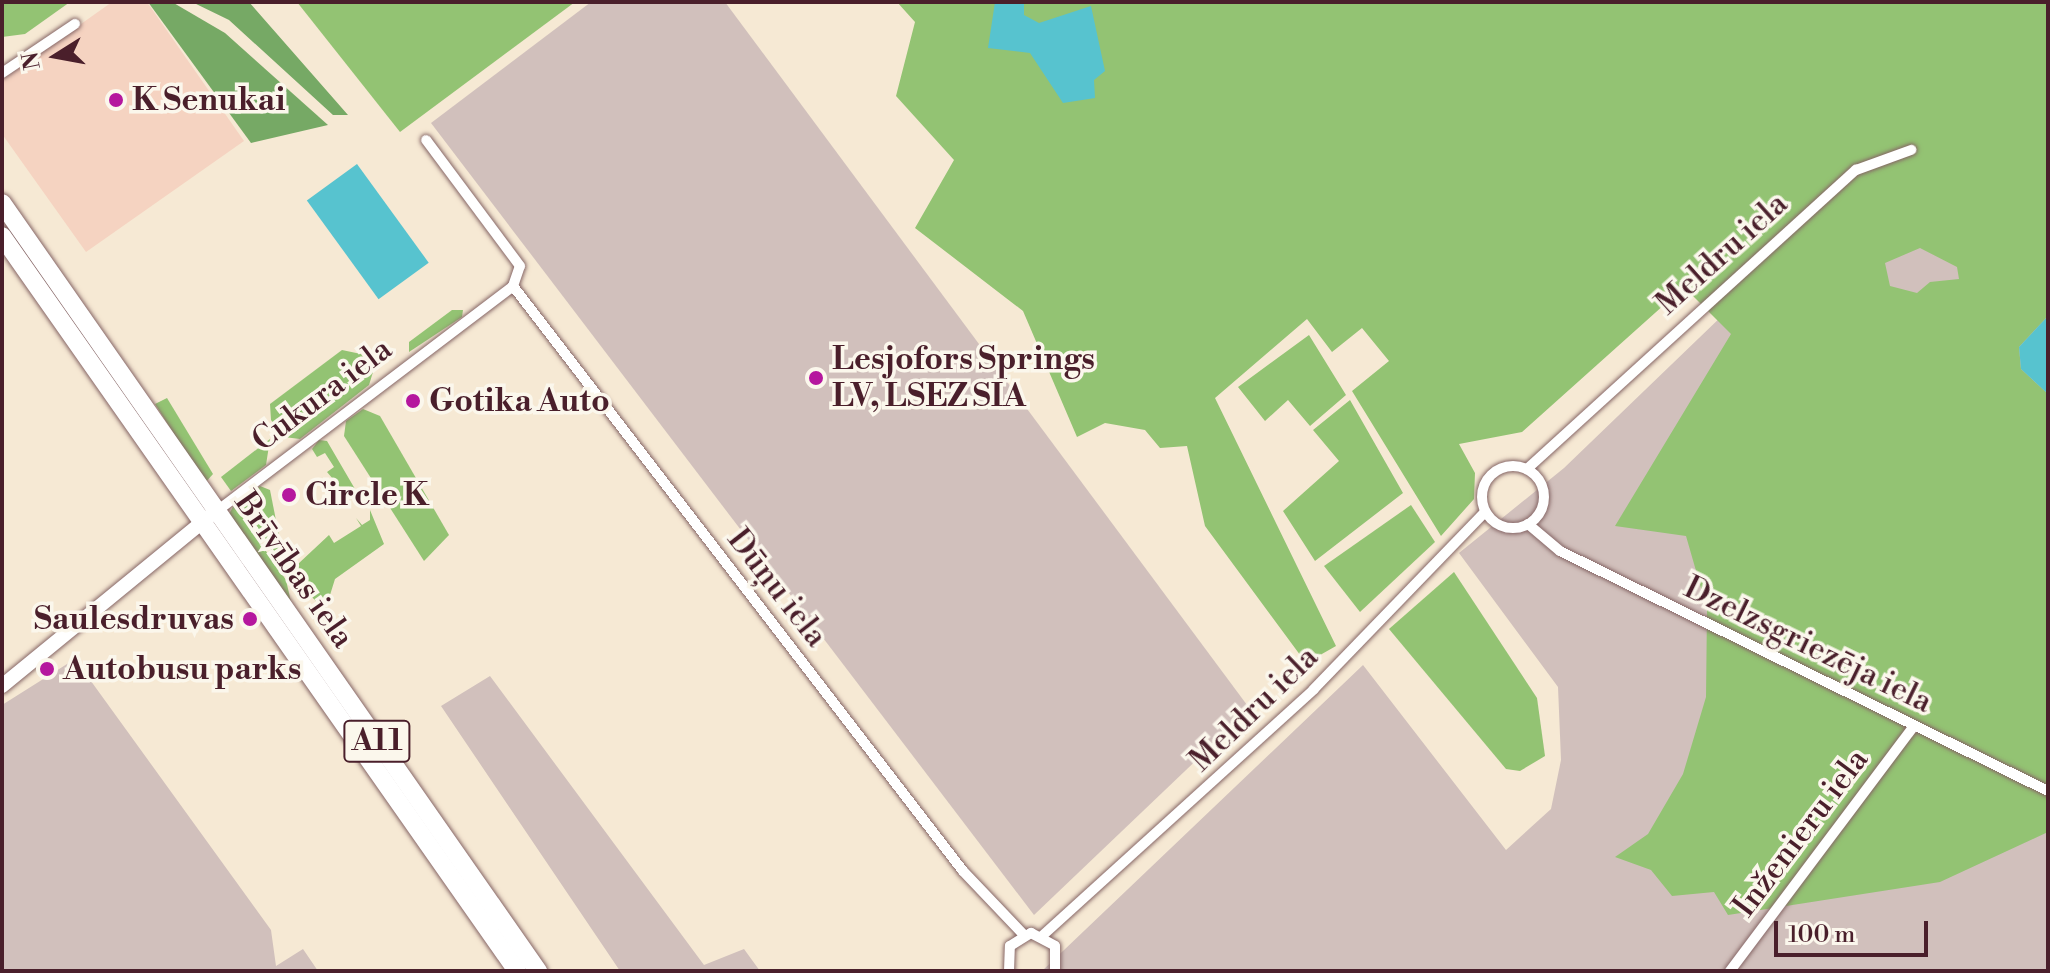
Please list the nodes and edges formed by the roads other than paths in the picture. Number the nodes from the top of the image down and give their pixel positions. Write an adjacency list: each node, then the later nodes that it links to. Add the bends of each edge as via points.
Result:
1 (75, 24): 2 (street)
2 (2, 73)
3 (426, 140): 7 (street, via 520,266)
4 (1911, 150): 8 (street, Meldru iela, via 1856,170 1720,287)
5 (2, 203): 11 (highway, Brīvības iela / A11)
6 (2, 236): 15 (highway, Brīvības iela / A11)
7 (513, 286): 11 (street, Cukura iela); 23 (street, Dūņu iela)
8 (1550, 455): 9 (street); 10 (street)
9 (1527, 469): 10 (street); 12 (street, via 1504,467 1488,477)
10 (1537, 477): 13 (street, via 1544,497)
11 (217, 511): 15 (main road, Cukura iela); 29 (highway, Brīvības iela / A11)
12 (1485, 512): 14 (street); 17 (street)
13 (1537, 515): 16 (street); 18 (street)
14 (1493, 522): 16 (street); 17 (street)
15 (202, 524): 19 (main road, Cukura iela); 28 (highway, Brīvības iela / A11)
16 (1528, 524): 18 (street, Dzelzsgriezēja iela)
17 (1471, 529): 22 (street, Meldru iela, via 1314,689)
18 (1548, 540): 20 (street, Dzelzsgriezēja iela)
19 (2, 686)
20 (1914, 726): 21 (street, Dzelzsgriezēja iela); 32 (street, Inženieru iela)
21 (2048, 791)
22 (1066, 919): 25 (street, Meldru iela); 27 (street, Meldru iela)
23 (1002, 920): 24 (street, Dūņu iela); 26 (street, Dūņu iela)
24 (1024, 935): 25 (street); 26 (street)
25 (1042, 936): 27 (street)
26 (1010, 946): 30 (street)
27 (1055, 946): 31 (street, Meldru iela)
28 (517, 971)
29 (538, 971)
30 (1009, 971)
31 (1055, 971)
32 (1730, 971)

